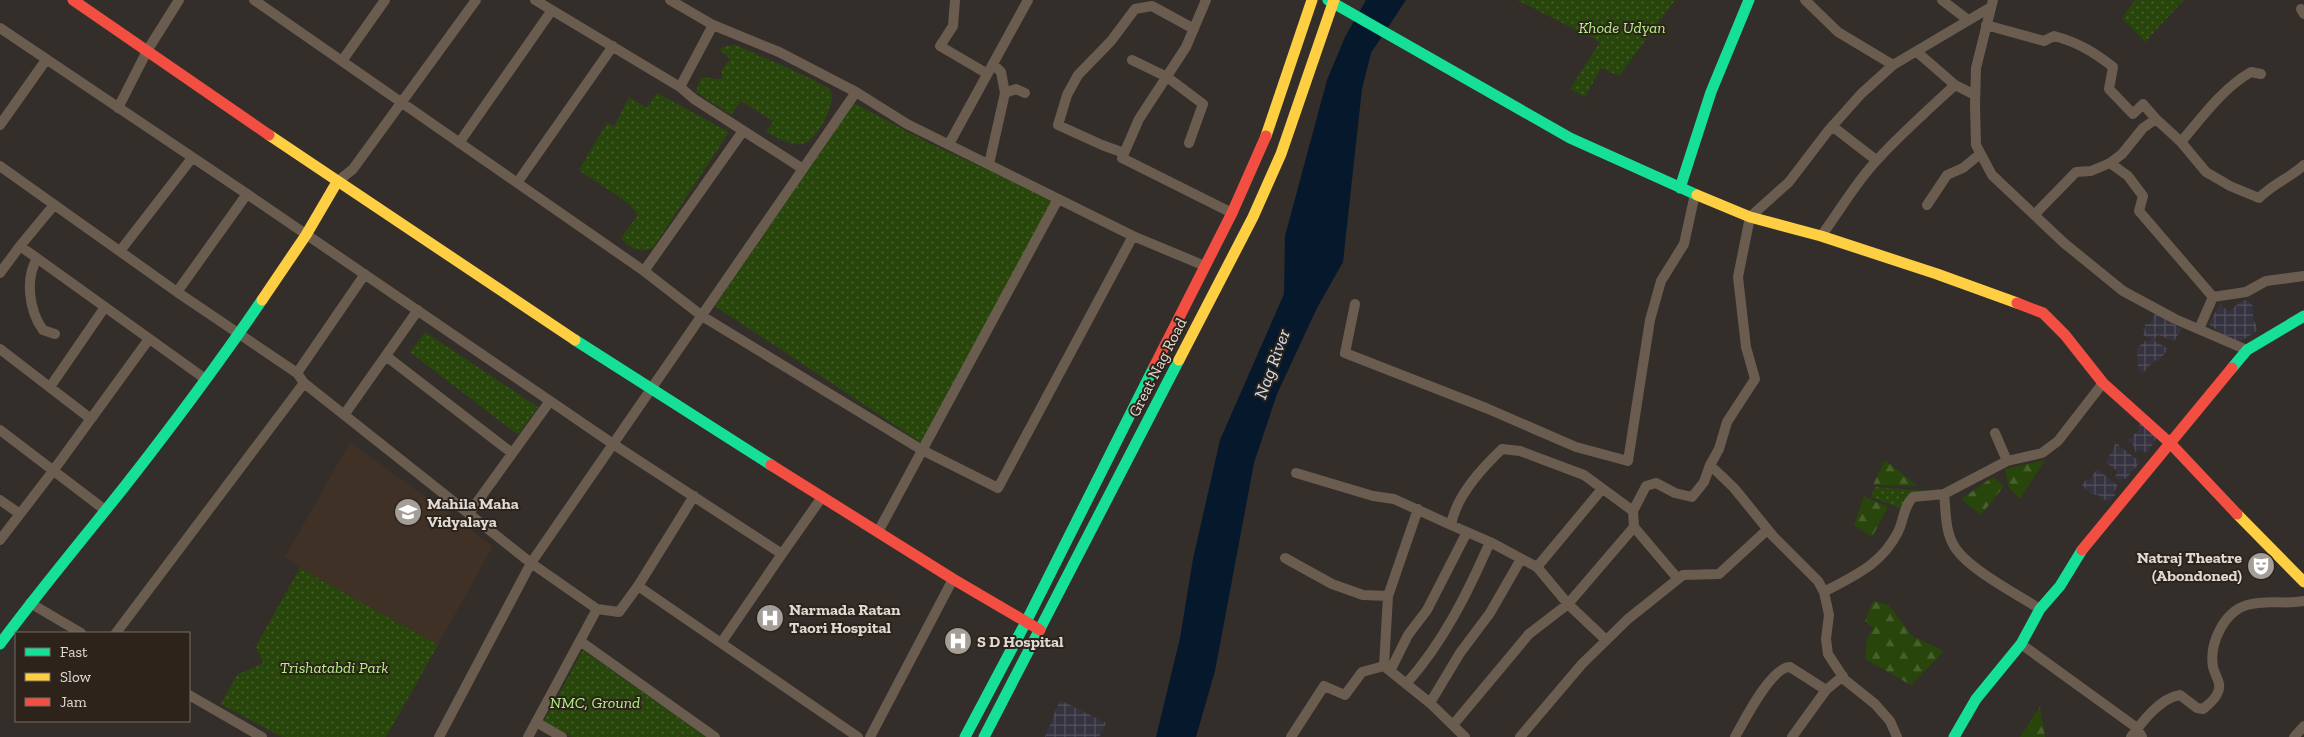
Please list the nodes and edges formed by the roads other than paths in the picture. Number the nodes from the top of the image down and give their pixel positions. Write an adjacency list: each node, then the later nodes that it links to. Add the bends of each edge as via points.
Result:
1 (73, 0): 24 (main road)
2 (179, 0): 24 (street)
3 (254, 0): 28 (street)
4 (385, 0): 28 (street)
5 (476, 0): 40 (street)
6 (535, 0): 17 (street)
7 (670, 0): 19 (street)
8 (955, 0): 31 (street, via 953,26 940,46)
9 (1028, 0): 29 (street)
10 (1206, 0): 22 (street)
11 (1312, 0): 67 (main road, Great Nag Road, via 1266,140)
12 (1750, 0): 61 (main road, via 1712,92)
13 (1805, 0): 30 (street, via 1838,32)
14 (1942, 0): 18 (street)
15 (1332, 1): 61 (main road, via 1570,138); 148 (main road, Great Nag Road, via 1281,154 1252,217)
16 (1992, 4): 18 (street); 20 (street)
17 (552, 10): 23 (street); 46 (street)
18 (1968, 20): 25 (street)
19 (713, 24): 35 (street); 36 (street, via 779,52)
20 (1986, 25): 39 (street, via 1976,68); 42 (street, via 2044,41 2054,36 2076,42 2113,67 2109,89 2133,114 2143,104)
21 (0, 28): 26 (street)
22 (1194, 29): 33 (street); 50 (street, via 1152,6 1135,9 1111,41 1078,75 1067,95 1058,125)
23 (613, 46): 35 (street); 60 (street)
24 (147, 51): 41 (street); 59 (main road)
25 (1917, 52): 30 (street); 34 (street)
26 (46, 60): 41 (street); 43 (street)
27 (1132, 60): 33 (street)
28 (342, 61): 40 (street)
29 (993, 64): 31 (street); 37 (street, via 1000,72)
30 (1893, 65): 44 (street)
31 (986, 73): 49 (street)
32 (2261, 74): 47 (street, via 2251,72 2241,77 2208,109)
33 (1168, 77): 48 (street, via 1203,104); 50 (street, via 1139,120)
34 (1955, 85): 39 (street); 53 (street)
35 (680, 87): 45 (street, via 694,100)
36 (856, 92): 49 (street, via 907,124); 57 (street)
37 (1005, 93): 38 (street, via 1016,89); 55 (street)
38 (1026, 93)
39 (1975, 95): 51 (street, via 1976,145)
40 (401, 104): 46 (street); 59 (street, via 353,169)
41 (118, 108): 52 (street)
42 (2156, 119): 47 (street); 54 (street)
43 (0, 125)
44 (1832, 126): 53 (street); 69 (street, via 1789,182)
45 (743, 131): 57 (street); 77 (street)
46 (459, 142): 60 (street)
47 (2181, 142): 56 (street, via 2206,172 2259,198 2273,184)
48 (1189, 143)
49 (949, 144): 55 (street)
50 (1124, 153): 67 (street, via 1122,158)
51 (1980, 154): 66 (street, via 1948,175); 68 (street, via 1992,175)
52 (192, 158): 62 (street); 74 (street)
53 (1876, 160): 72 (street)
54 (2110, 163): 68 (street, via 2091,171 2076,172); 82 (street, via 2128,176 2142,196 2139,211)
55 (989, 164): 64 (street)
56 (2304, 165)
57 (803, 169): 86 (street)
58 (2, 172): 65 (street)
59 (337, 182): 70 (main road); 100 (main road)
60 (517, 183): 77 (street)
61 (1680, 188): 63 (main road)
62 (247, 194): 70 (street); 81 (street)
63 (1695, 194): 69 (main road); 83 (street, via 1684,244 1660,281 1650,320 1628,461 1576,448 1486,408 1345,353)
64 (1058, 199): 71 (street); 108 (street)
65 (54, 205): 73 (street); 74 (street)
66 (1927, 205)
67 (1232, 213): 76 (main road, Great Nag Road)
68 (2034, 216): 88 (street, via 2123,292)
69 (1750, 217): 72 (main road); 111 (street, via 1738,277 1746,347 1755,378 1726,422 1719,449)
70 (306, 235): 79 (street); 90 (main road)
71 (1132, 236): 76 (street); 108 (street, via 998,488)
72 (1821, 236): 98 (main road, via 2043,312)
73 (20, 246): 75 (street); 78 (street)
74 (120, 251): 81 (street)
75 (37, 258): 84 (street); 89 (street, via 30,274 32,308 43,330)
76 (1205, 266): 147 (main road, Great Nag Road)
77 (644, 271): 86 (street)
78 (0, 273)
79 (365, 274): 85 (street); 95 (street)
80 (2304, 276): 82 (street, via 2266,281 2246,292)
81 (177, 292): 90 (street)
82 (2213, 296): 88 (street)
83 (1354, 304)
84 (105, 307): 91 (street); 99 (street)
85 (418, 310): 94 (street); 101 (street)
86 (702, 316): 100 (street); 108 (street)
87 (2304, 316): 93 (main road)
88 (2199, 329): 93 (street)
89 (55, 334)
90 (239, 334): 95 (street); 96 (main road)
91 (149, 339): 96 (street); 103 (street)
92 (0, 349): 99 (street)
93 (2246, 350): 107 (main road)
94 (386, 356): 102 (street); 109 (street)
95 (297, 373): 97 (street)
96 (204, 378): 120 (main road)
97 (304, 382): 102 (street); 150 (street)
98 (2103, 383): 107 (main road); 110 (street, via 2050,449 2042,454)
99 (50, 387): 103 (street)
100 (650, 390): 106 (street); 117 (main road)
101 (550, 401): 106 (street); 109 (street)
102 (344, 415): 122 (street)
103 (91, 419): 112 (street)
104 (0, 430): 112 (street)
105 (1995, 433): 110 (street)
106 (612, 444): 116 (street); 134 (street)
107 (2172, 444): 138 (main road); 145 (main road, via 2082,550 2060,586)
108 (922, 450): 127 (street)
109 (512, 453): 122 (street)
110 (2007, 461): 115 (street)
111 (1710, 465): 121 (street, via 1704,482 1692,497 1656,483 1646,486); 126 (street, via 1734,488)
112 (53, 471): 120 (street); 123 (street)
113 (1296, 473): 119 (street, via 1394,499)
114 (1602, 489): 121 (street); 124 (street, via 1584,475 1520,451 1502,449 1484,466 1458,503); 135 (street)
115 (1944, 494): 140 (street, via 1913,497 1905,507 1903,521 1886,551 1867,569); 145 (street, via 1953,545 1973,566)
116 (694, 496): 131 (street); 139 (street)
117 (822, 497): 127 (main road); 131 (street)
118 (0, 500): 123 (street)
119 (1418, 509): 124 (street); 141 (street)
120 (105, 510): 143 (main road)
121 (1633, 511): 125 (street)
122 (470, 512): 134 (street)
123 (20, 514): 129 (street)
124 (1451, 525): 128 (street)
125 (1634, 527): 137 (street); 144 (street)
126 (1767, 530): 137 (street, via 1719,574 1683,575); 140 (street, via 1818,581)
127 (878, 532): 136 (main road)
128 (1467, 532): 130 (street); 156 (street, via 1427,610)
129 (0, 540)
130 (1490, 542): 133 (street); 158 (street, via 1450,622)
131 (782, 554): 153 (street)
132 (1285, 558): 141 (street, via 1332,584 1363,595)
133 (1521, 559): 135 (street); 161 (street)
134 (531, 563): 146 (street); 167 (street)
135 (1537, 567): 144 (street)
136 (953, 579): 147 (main road); 172 (street)
137 (1678, 579): 152 (street)
138 (2304, 582)
139 (638, 586): 146 (street, via 619,612); 153 (street)
140 (1824, 592): 157 (street, via 1828,615 1828,654)
141 (1388, 596): 156 (street)
142 (2304, 601): 165 (street, via 2267,600 2235,610 2212,649 2213,668 2219,682 2218,692 2210,703 2203,709 2197,708 2180,695 2172,696 2160,704)
143 (30, 603): 149 (street); 154 (main road)
144 (1568, 604): 152 (street); 163 (street, via 1529,634)
145 (2040, 608): 155 (main road)
146 (597, 609): 151 (street)
147 (1026, 622): 148 (main road); 173 (main road, Great Nag Road)
148 (1040, 630): 174 (main road, Great Nag Road)
149 (79, 632)
150 (117, 632)
151 (580, 640): 162 (street); 170 (street)
152 (1606, 640): 177 (street)
153 (721, 643): 171 (street)
154 (0, 644)
155 (2021, 644): 165 (street); 181 (main road, via 1976,699)
156 (1387, 669): 158 (street); 175 (street, via 1362,672 1345,695 1324,686)
157 (1843, 676): 159 (street); 180 (street, via 1875,704 1890,721)
158 (1406, 684): 161 (street)
159 (1826, 690): 178 (street, via 1790,668 1781,669 1769,682); 179 (street)
160 (190, 696): 166 (street)
161 (1430, 704): 163 (street)
162 (536, 722): 168 (street); 169 (street)
163 (1452, 725): 176 (street)
164 (2304, 726): 182 (street)
165 (2137, 734)
166 (262, 737)
167 (439, 737)
168 (528, 737)
169 (562, 737)
170 (714, 737)
171 (858, 737)
172 (870, 737)
173 (966, 737)
174 (984, 737)
175 (1292, 737)
176 (1465, 737)
177 (1520, 737)
178 (1735, 737)
179 (1792, 737)
180 (1898, 737)
181 (1954, 737)
182 (2294, 737)

